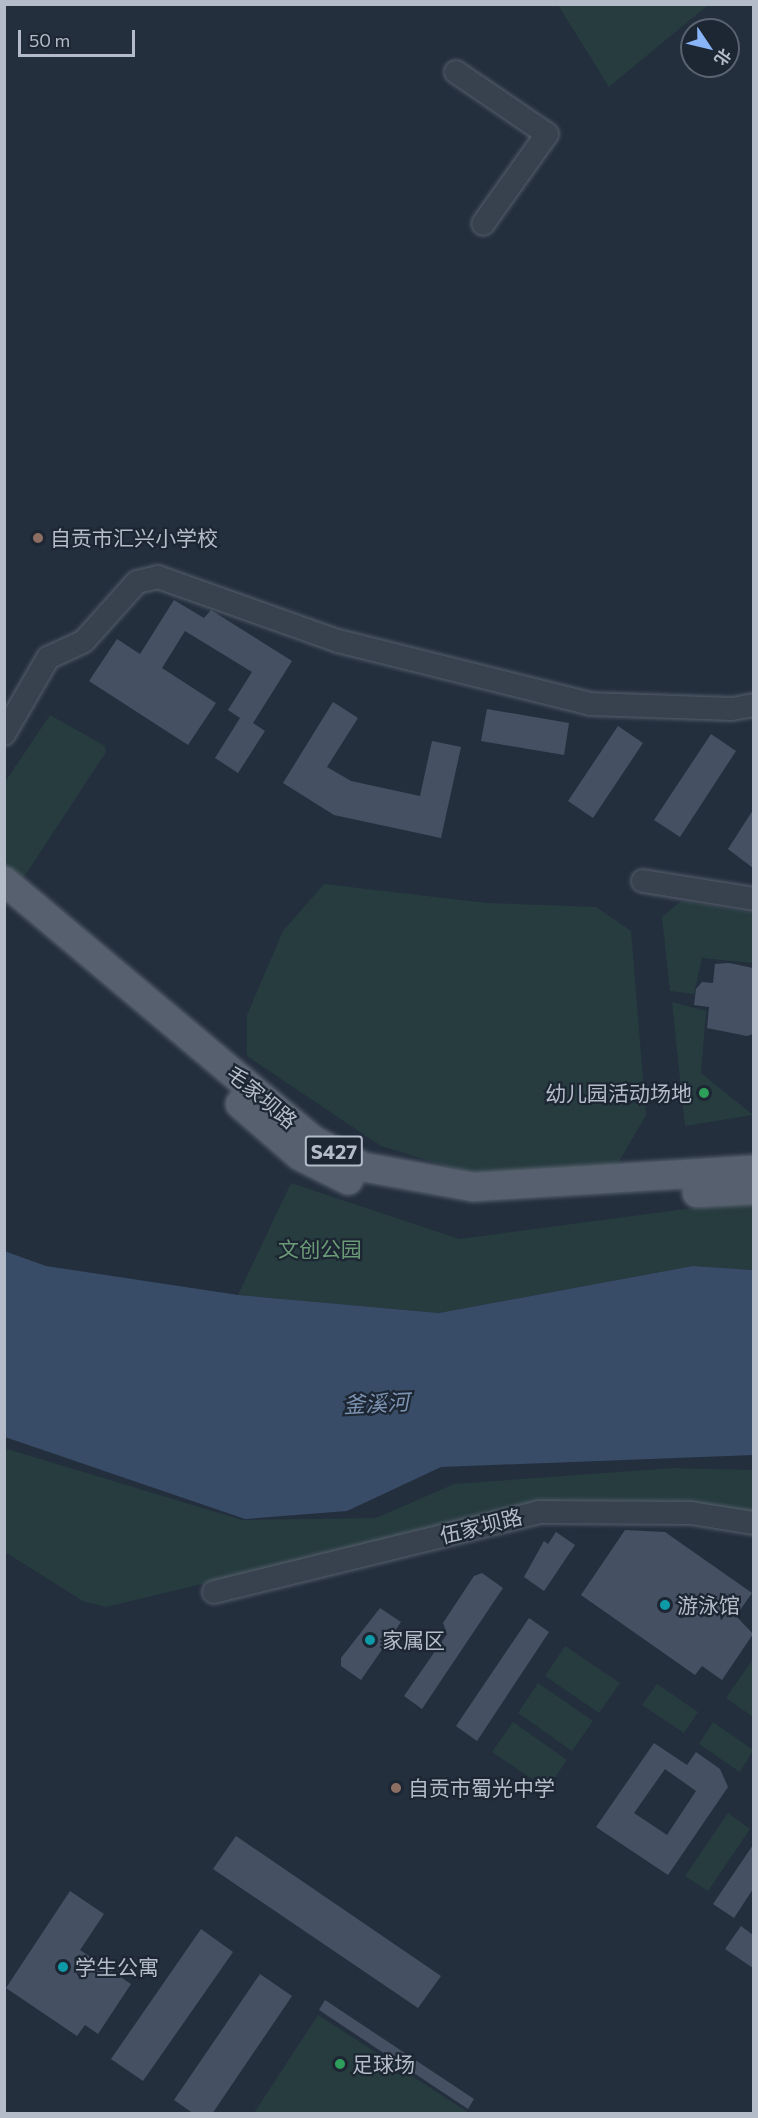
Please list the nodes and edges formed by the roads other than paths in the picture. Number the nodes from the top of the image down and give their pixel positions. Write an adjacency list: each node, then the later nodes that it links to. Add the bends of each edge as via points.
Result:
1 (456, 72): 2 (street, via 547,134)
2 (483, 224)
3 (753, 705): 4 (street, via 732,709 590,704 338,641 158,577 137,582 84,641 48,658)
4 (4, 734)
5 (4, 881): 9 (main road, 毛家坝路 / S427, via 313,1140 363,1167 473,1187)
6 (643, 881): 7 (street)
7 (753, 899)
8 (4, 904): 10 (main road, 毛家坝路 / S427, via 300,1156 354,1184 474,1205)
9 (753, 1170)
10 (753, 1190)
11 (753, 1522): 12 (street, 伍家坝路, via 691,1513 538,1512)
12 (214, 1592)

